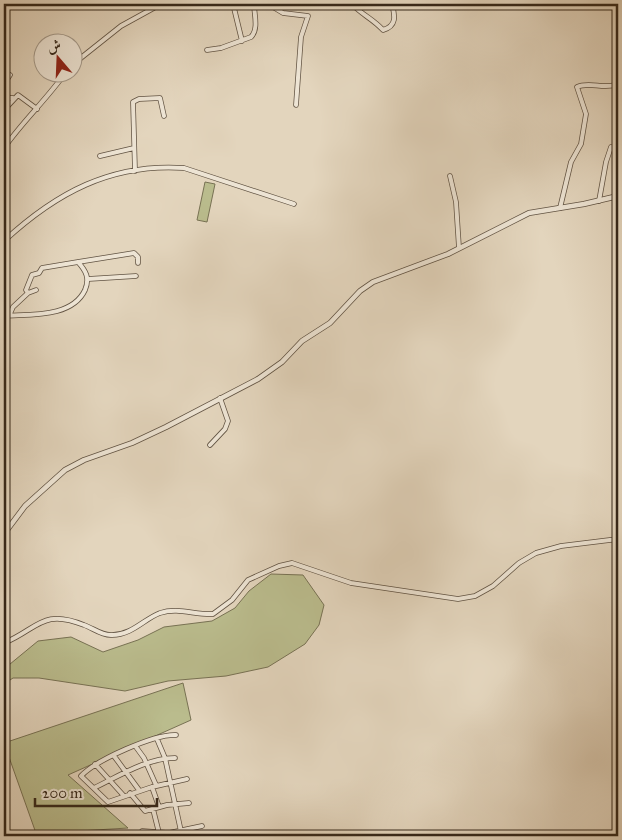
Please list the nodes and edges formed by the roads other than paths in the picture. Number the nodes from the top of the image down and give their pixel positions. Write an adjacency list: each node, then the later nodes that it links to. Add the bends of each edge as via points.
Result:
1 (161, 4): 9 (street, via 121,26)
2 (233, 4): 7 (street)
3 (254, 4): 7 (street, via 254,33)
4 (270, 4): 16 (street, via 283,13 308,16 301,37)
5 (352, 4): 6 (street, via 383,30 396,17)
6 (392, 4)
7 (242, 41): 8 (street)
8 (207, 50)
9 (82, 57)
10 (10, 74): 12 (street)
11 (58, 82): 17 (street)
12 (4, 84)
13 (618, 84): 29 (street, via 577,87 586,114 581,144 571,162)
14 (4, 91): 15 (street)
15 (13, 98): 17 (street, via 21,96); 18 (street)
16 (296, 105)
17 (37, 109): 21 (street)
18 (4, 110)
19 (164, 116): 22 (street, via 160,98 135,100)
20 (611, 147): 27 (street)
21 (4, 148)
22 (134, 148): 23 (street); 24 (street)
23 (100, 156)
24 (135, 171): 28 (street, via 168,166 184,168); 30 (street, via 111,174 58,198)
25 (450, 176): 31 (street, via 456,202)
26 (618, 196): 27 (street)
27 (599, 202): 29 (street)
28 (294, 204)
29 (560, 208): 31 (street, via 529,213)
30 (4, 242)
31 (459, 248): 40 (street, via 366,286 336,318 302,341 275,368)
32 (78, 262): 33 (street, via 134,253); 35 (street); 37 (street, via 42,268 32,275 26,290)
33 (138, 263)
34 (136, 276): 35 (street)
35 (88, 279): 39 (street, via 80,297 68,307)
36 (36, 290): 37 (street)
37 (28, 293): 39 (street, via 13,307)
38 (4, 316): 39 (street)
39 (9, 316)
40 (220, 398): 41 (street, via 228,421); 42 (street, via 140,439 70,467 30,500)
41 (210, 445)
42 (4, 534)
43 (618, 539): 44 (street, via 561,546 536,553 493,586 468,598 448,599 351,583 292,563 272,568 248,580 232,600 213,614 165,612 112,636 66,619 50,618)
44 (4, 643)
45 (176, 735): 46 (street)
46 (156, 739): 47 (street); 49 (street)
47 (136, 747): 48 (street); 52 (street)
48 (114, 756): 51 (street); 53 (street)
49 (165, 758): 50 (street); 52 (street); 56 (street)
50 (175, 758)
51 (95, 764): 55 (street); 58 (street, via 81,776)
52 (147, 764): 53 (street); 57 (street)
53 (126, 772): 55 (street); 59 (street)
54 (187, 779): 56 (street)
55 (109, 780): 58 (street); 61 (street)
56 (170, 781): 57 (street); 62 (street)
57 (154, 786): 59 (street); 64 (street)
58 (94, 788): 61 (street, via 108,802)
59 (139, 790): 60 (street)
60 (130, 793): 61 (street); 65 (street, via 141,809)
61 (124, 796)
62 (177, 803): 63 (street); 64 (street); 67 (street)
63 (189, 803)
64 (159, 807): 65 (street)
65 (153, 809): 69 (street)
66 (202, 826): 67 (street)
67 (182, 830): 69 (street); 70 (street)
68 (142, 831): 69 (street)
69 (159, 833)
70 (182, 836)

